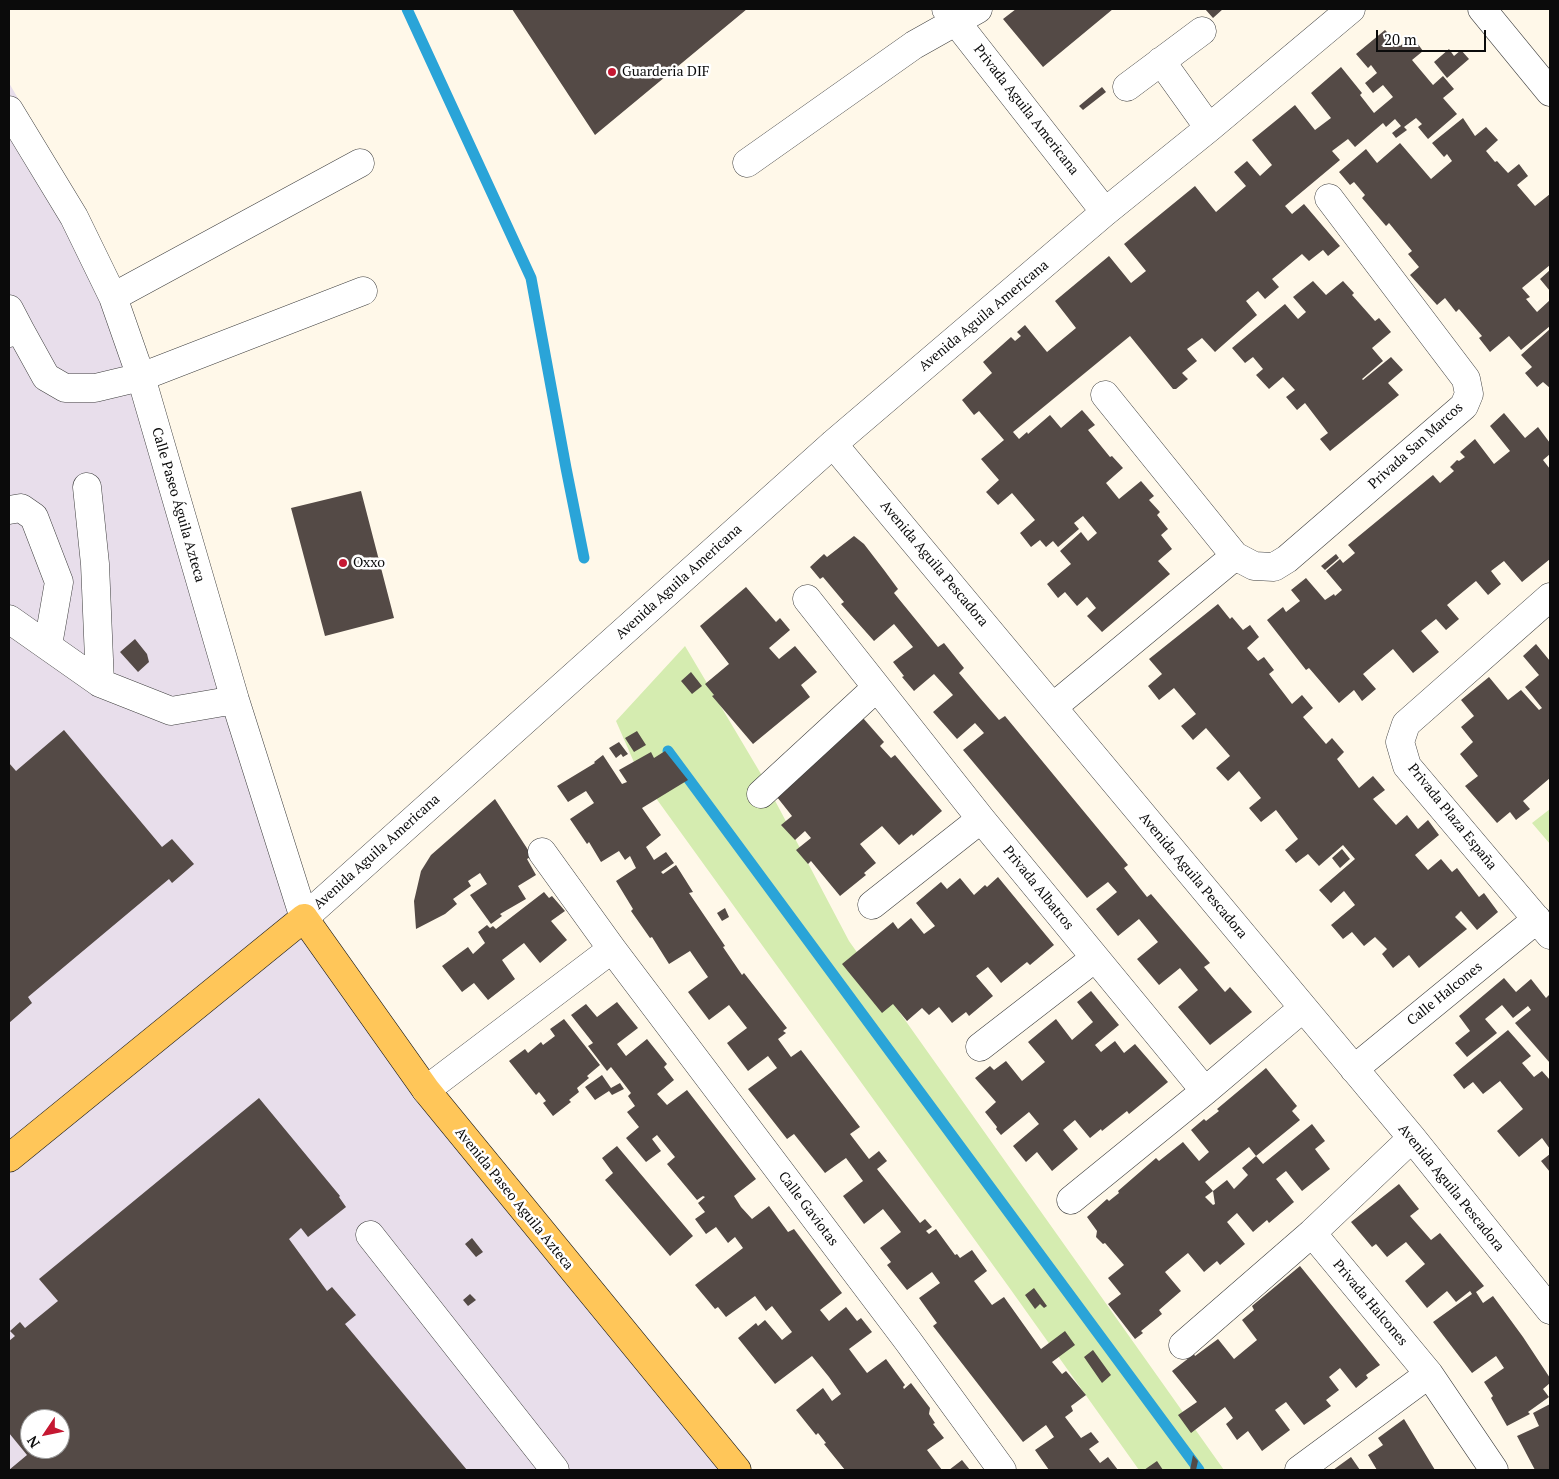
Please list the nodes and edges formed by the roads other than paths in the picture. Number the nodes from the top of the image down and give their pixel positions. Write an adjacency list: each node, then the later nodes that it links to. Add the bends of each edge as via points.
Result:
1 (1351, 9): 9 (street, Avenida Aguila Americana)
2 (1482, 9): 7 (street)
3 (960, 13): 11 (street); 13 (street, Privada Aguila Americana)
4 (1202, 31): 5 (street)
5 (1160, 61): 6 (street); 9 (street)
6 (1127, 87)
7 (1550, 92)
8 (9, 110): 15 (street, Calle Paseo Águila Azteca, via 74,217)
9 (1209, 128): 13 (street, Avenida Aguila Americana)
10 (360, 163): 15 (street)
11 (747, 163)
12 (1329, 198): 22 (street, Privada San Marcos, via 1466,379 1469,394 1464,406 1287,559 1274,567 1254,566)
13 (1105, 212): 19 (street, Avenida Aguila Americana)
14 (363, 291): 17 (street)
15 (113, 297): 17 (street, Calle Paseo Águila Azteca)
16 (12, 324): 17 (street, via 46,376 65,388 95,388)
17 (141, 377): 29 (street, Calle Paseo Águila Azteca)
18 (1104, 394): 22 (street, Privada San Marcos)
19 (833, 444): 30 (street, Avenida Aguila Pescadora); 35 (street, Avenida Aguila Americana)
20 (87, 487): 27 (street)
21 (9, 510): 26 (street, via 21,508 34,517 59,582)
22 (1236, 556): 30 (street)
23 (1550, 597): 36 (street, Privada Plaza España, via 1406,724 1400,742 1407,766)
24 (806, 599): 28 (street, Privada Albatros)
25 (9, 619): 26 (street)
26 (48, 645): 27 (street)
27 (100, 683): 29 (street, via 171,711)
28 (876, 688): 31 (street); 32 (street, Privada Albatros)
29 (234, 700): 35 (street, Calle Paseo Águila Azteca)
30 (1053, 707): 39 (street, Avenida Aguila Pescadora)
31 (761, 794)
32 (981, 818): 34 (street); 38 (street, Privada Albatros)
33 (542, 852): 37 (street, Calle Gaviotas)
34 (872, 905)
35 (304, 918): 42 (main road, Avenida Paseo Aguila Azteca); 45 (main road, Avenida Aguila Americana)
36 (1544, 927): 41 (street, Calle Halcones)
37 (612, 949): 42 (street); 54 (street, Calle Gaviotas)
38 (1095, 958): 40 (street); 43 (street, Privada Albatros)
39 (1303, 1008): 41 (street, Avenida Aguila Pescadora); 43 (street)
40 (980, 1047)
41 (1354, 1069): 44 (street, Avenida Aguila Pescadora)
42 (426, 1090): 53 (main road, Avenida Paseo Aguila Azteca)
43 (1205, 1091): 46 (street)
44 (1412, 1138): 47 (street); 49 (street, Avenida Aguila Pescadora)
45 (9, 1158)
46 (1071, 1200)
47 (1312, 1233): 50 (street); 51 (street, Privada Halcones)
48 (370, 1235): 52 (street)
49 (1550, 1310)
50 (1183, 1345)
51 (1429, 1374): 55 (street); 56 (street, Privada Halcones)
52 (555, 1470)
53 (737, 1470)
54 (1002, 1470)
55 (1300, 1470)
56 (1494, 1470)

